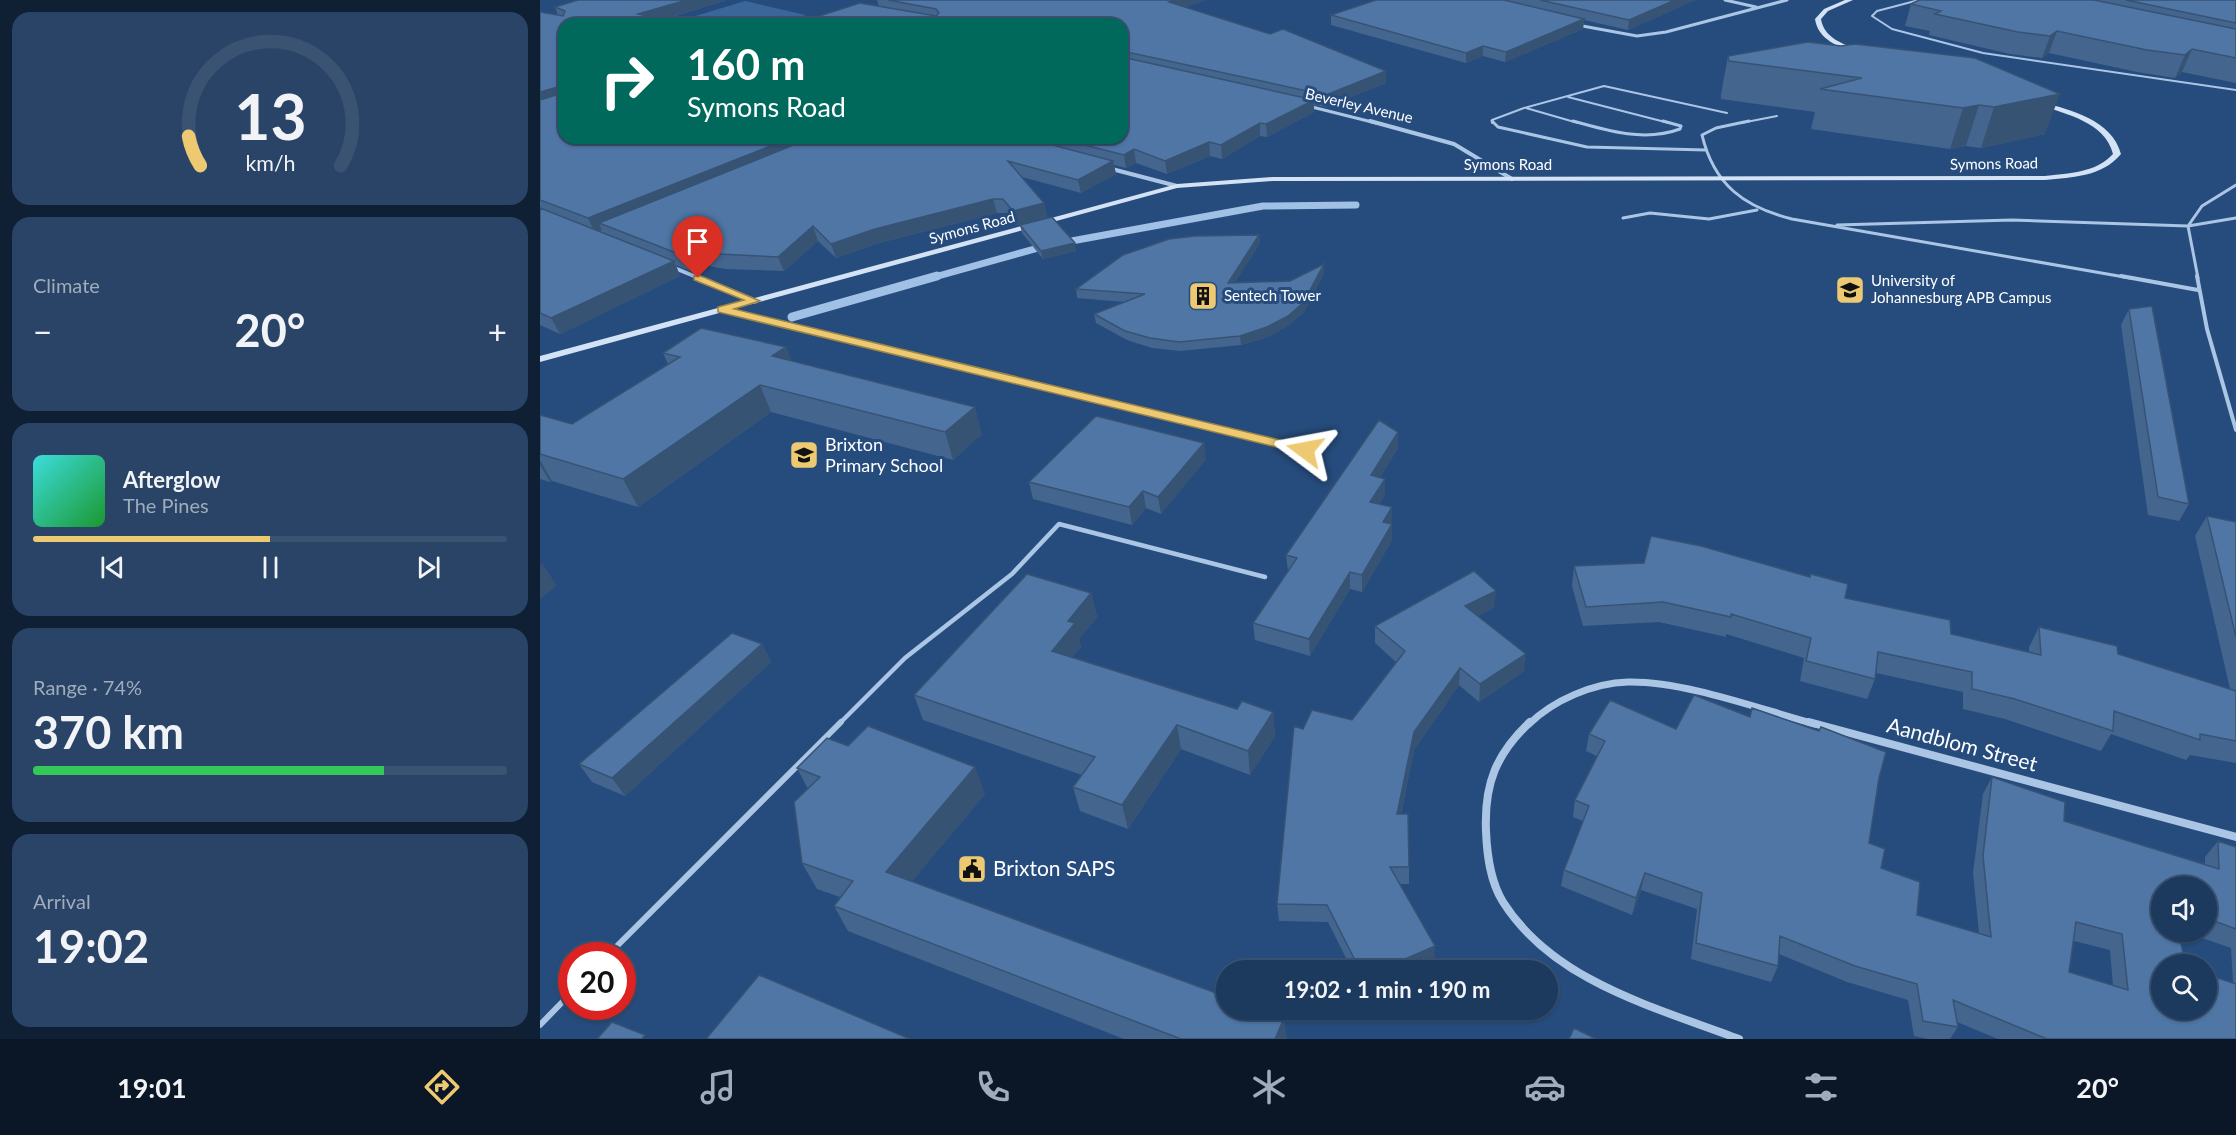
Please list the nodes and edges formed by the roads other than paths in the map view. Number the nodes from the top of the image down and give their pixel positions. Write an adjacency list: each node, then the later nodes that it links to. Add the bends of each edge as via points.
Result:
1 (1725, 0): 5 (street)
2 (1787, 0): 5 (street)
3 (1847, 0): 7 (main road, via 1820,15 1819,27 1840,44)
4 (1919, 0): 8 (lane, via 1877,11 1872,16 1888,28 1923,39 2041,64)
5 (1756, 7): 6 (street, via 1666,32 1631,37)
6 (1571, 23)
7 (1869, 56)
8 (2236, 90)
9 (1566, 96): 12 (lane); 12 (lane, via 1681,126 1668,135 1635,134); 13 (lane, via 1609,86)
10 (2031, 101): 17 (main road, Symons Road, via 2097,126 2112,139 2117,154 2097,169 2045,178)
11 (1303, 105): 18 (street, Beverley Avenue, via 1454,144)
12 (1524, 108): 15 (lane, via 1495,118 1492,124 1587,147)
13 (1727, 113)
14 (1776, 116): 15 (lane, via 1706,132 1702,135)
15 (1706, 150): 17 (lane)
16 (1096, 165): 20 (street)
17 (1719, 178): 18 (main road, Symons Road); 21 (lane, via 1737,197)
18 (1512, 179): 20 (main road, Symons Road, via 1233,180)
19 (2236, 185): 25 (lane, via 2201,204)
20 (1177, 186): 28 (main road, Symons Road)
21 (1757, 209): 22 (lane, via 1709,219 1650,213); 24 (lane)
22 (1623, 218)
23 (2236, 219): 25 (lane)
24 (1828, 225): 25 (lane, via 2016,218); 27 (lane)
25 (2188, 226): 27 (lane)
26 (661, 263): 28 (street)
27 (2198, 290): 31 (lane)
28 (754, 301): 29 (main road, Symons Road)
29 (722, 310): 30 (main road, Symons Road); 32 (lane)
30 (540, 359)
31 (2236, 430)
32 (1305, 450)
33 (1265, 577): 35 (lane, via 1059,524 1012,574 905,658)
34 (2236, 837): 38 (street, Aandblom Street, via 1678,687 1627,682 1578,692 1528,724 1508,743 1491,777 1485,814 1487,860 1502,901 1548,951 1599,986)
35 (621, 942)
36 (558, 1006): 37 (lane)
37 (540, 1025)
38 (1739, 1039)

